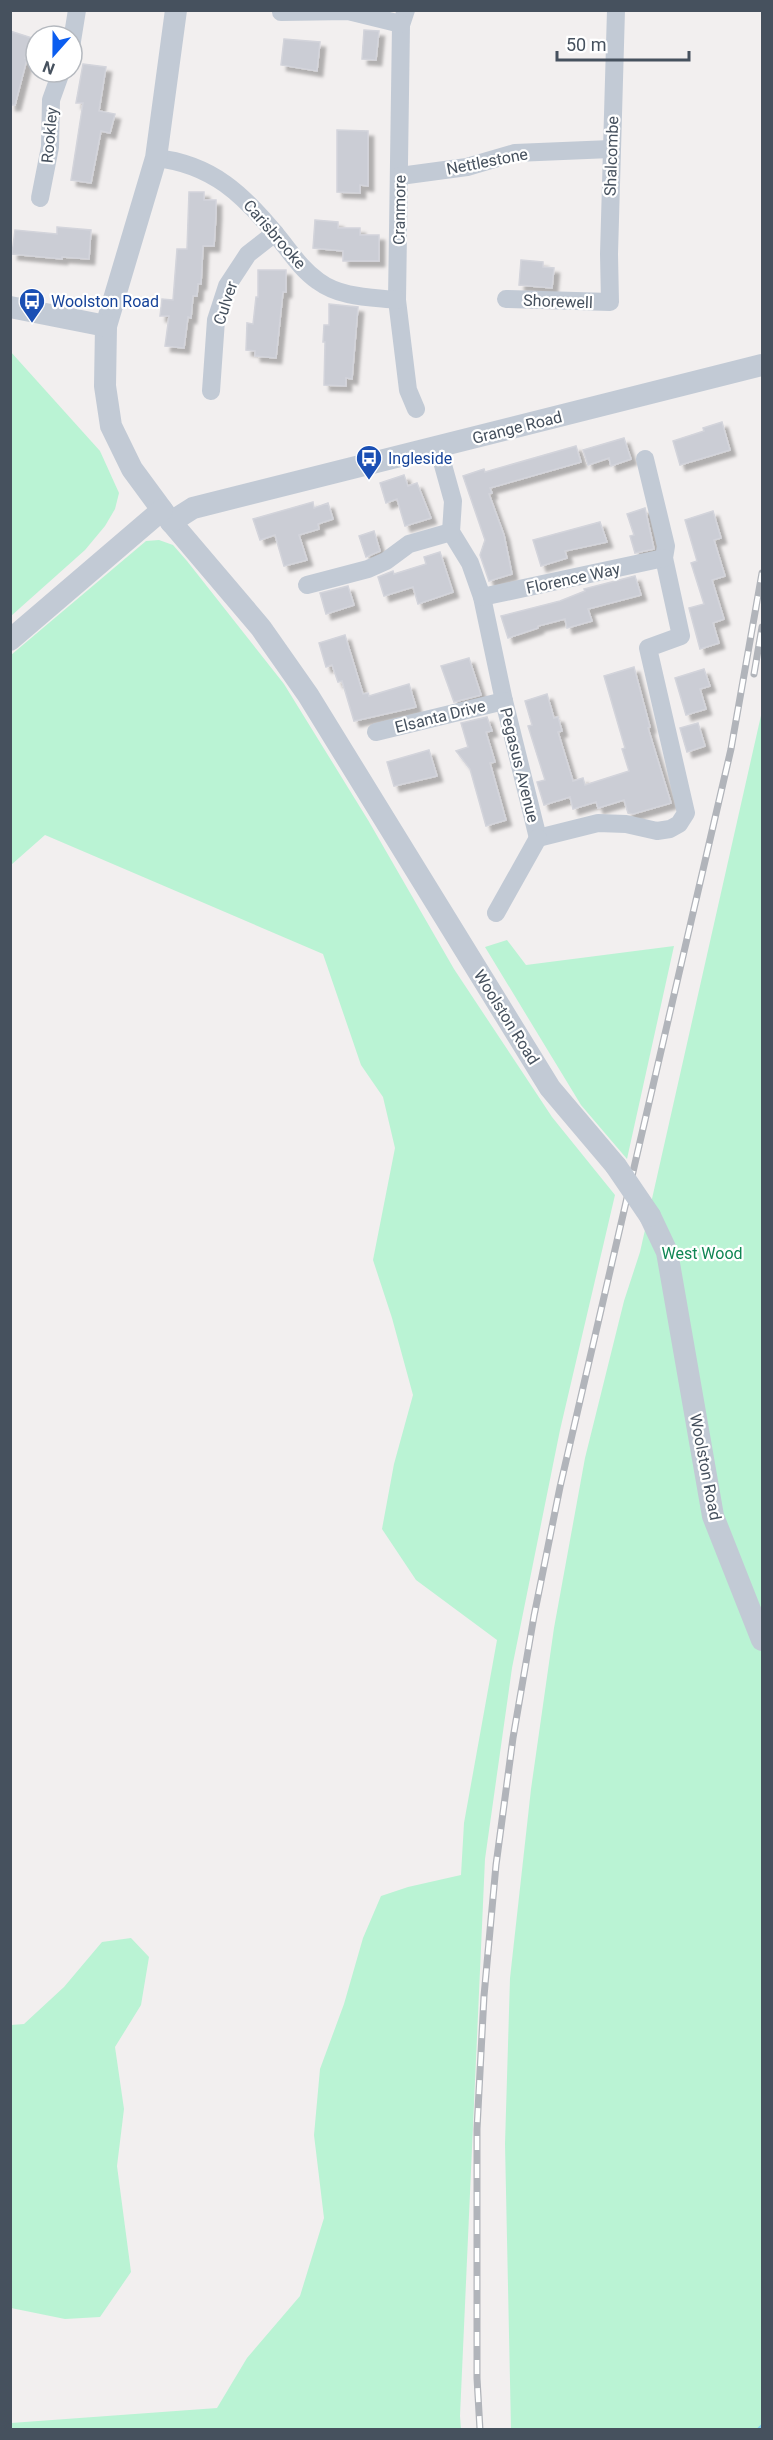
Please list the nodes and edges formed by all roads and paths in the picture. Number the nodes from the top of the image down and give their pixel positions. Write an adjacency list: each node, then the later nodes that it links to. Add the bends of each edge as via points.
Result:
1 (176, 10): 7 (street)
2 (616, 10): 6 (street, Shalcombe)
3 (281, 12): 4 (street, via 348,11)
4 (404, 17): 8 (street, Cranmore)
5 (57, 84): 9 (street, Rookley, via 51,100 50,147)
6 (611, 149): 8 (street, Nettlestone, via 515,153 467,167); 13 (street, Shalcombe)
7 (156, 158): 10 (street, Carisbrooke, via 179,160 205,170 239,193); 15 (street)
8 (400, 176): 12 (street, Cranmore)
9 (40, 198)
10 (275, 233): 12 (street, Carisbrooke, via 319,282 348,296); 17 (street, Culver, via 248,254 227,286 216,320)
11 (506, 299): 13 (street, Shorewell)
12 (398, 300): 18 (street, Cranmore, via 408,390)
13 (610, 302)
14 (10, 307): 15 (street)
15 (106, 326): 21 (street, via 105,386 111,426 132,469)
16 (762, 365): 19 (street, Grange Road)
17 (211, 391)
18 (416, 409)
19 (438, 447): 21 (street, Grange Road); 22 (street, via 453,501)
20 (645, 459): 23 (street, Pegasus Avenue, via 666,546)
21 (167, 516): 26 (street, Grange Road); 31 (street, Woolston Road, bridge, via 261,628 308,695 550,1088 616,1166 650,1216 667,1252 713,1516)
22 (451, 532): 24 (street, via 409,544 369,569); 25 (street, Pegasus Avenue, via 470,563)
23 (664, 558): 25 (street, Florence Way); 29 (street, Pegasus Avenue, via 681,636 648,648 686,813 670,829 657,831 598,823)
24 (306, 585)
25 (482, 597): 27 (street, Pegasus Avenue)
26 (10, 640)
27 (504, 701): 28 (street, Elsanta Drive); 29 (street, Pegasus Avenue)
28 (376, 732)
29 (538, 838): 30 (street)
30 (496, 913)
31 (762, 1640)

